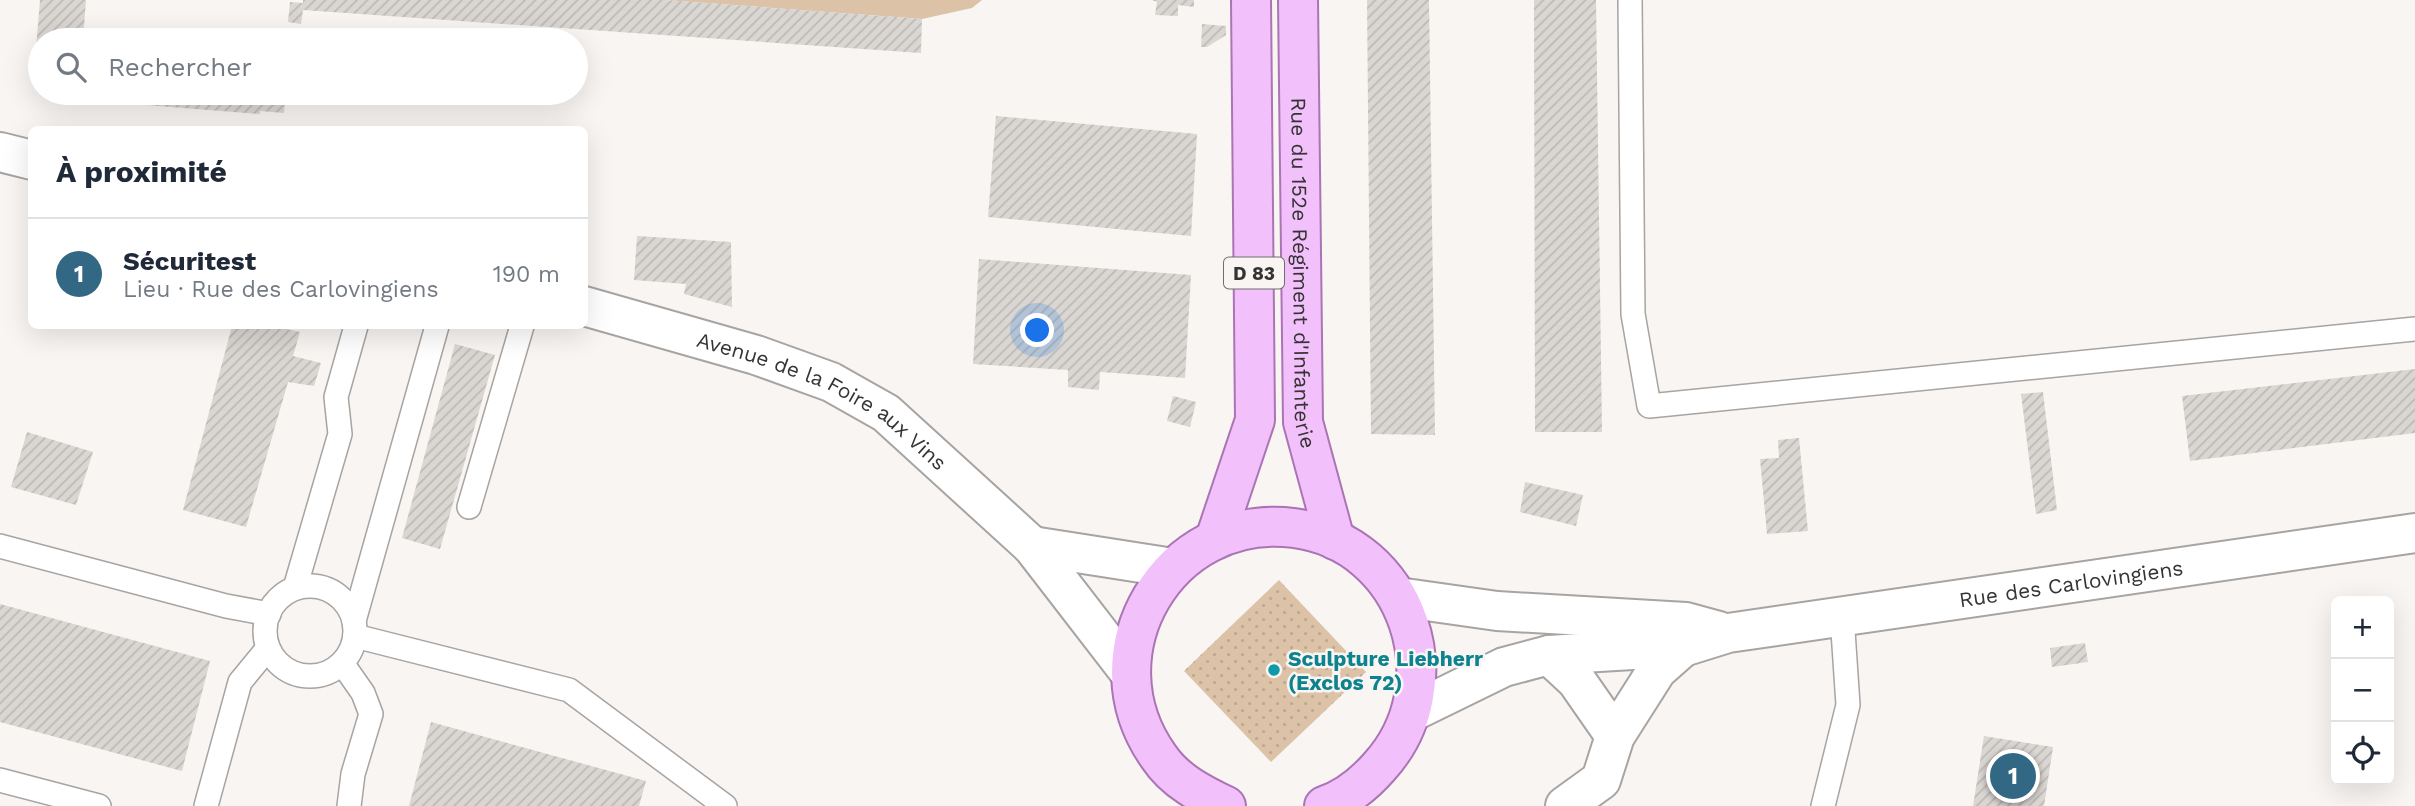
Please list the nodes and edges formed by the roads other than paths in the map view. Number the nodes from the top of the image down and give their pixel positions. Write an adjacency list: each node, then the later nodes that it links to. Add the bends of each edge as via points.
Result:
1 (1251, 0): 13 (main road, D 83, via 1255,420)
2 (1298, 0): 14 (main road, Rue du 152e Régiment d'Infanterie / D 83, via 1303,422)
3 (1630, 0): 10 (lane, via 1633,314 1649,406)
4 (0, 152): 5 (street)
5 (28, 159)
6 (588, 307): 16 (street, Avenue de la Foire aux Vins, via 756,355 831,382 886,413)
7 (355, 329): 18 (lane, via 336,397 340,434)
8 (436, 329): 22 (lane)
9 (521, 329): 11 (lane)
10 (2415, 329)
11 (469, 507)
12 (2415, 533): 21 (street, Rue des Carlovingiens)
13 (1215, 539): 14 (main road, via 1255,528 1295,528); 17 (main road)
14 (1335, 540): 19 (main road, via 1371,564)
15 (0, 546): 20 (lane, via 226,607)
16 (1032, 546): 17 (street); 28 (street, Avenue de la Foire aux Vins)
17 (1173, 568): 28 (main road, via 1149,598 1139,622)
18 (295, 589): 20 (lane, via 282,595); 22 (lane, via 325,588 338,596)
19 (1398, 597): 23 (street, Rue des Carlovingiens, via 1497,611 1686,622); 29 (main road, via 1413,634 1417,660)
20 (269, 614): 25 (lane)
21 (1842, 616): 23 (street, Rue des Carlovingiens); 40 (lane, via 1848,705)
22 (354, 628): 27 (lane, via 351,650); 36 (lane, via 569,690)
23 (1728, 633): 24 (street, Rue des Carlovingiens)
24 (1683, 646): 26 (street, Rue des Carlovingiens); 30 (street, via 1657,670)
25 (268, 648): 27 (lane, via 276,661 301,675 330,671); 34 (lane, via 240,682)
26 (1549, 655): 29 (street, Rue des Carlovingiens, via 1504,667); 30 (street, via 1576,680)
27 (342, 663): 35 (lane, via 371,714 353,774)
28 (1130, 673): 32 (main road, via 1138,718 1148,738)
29 (1412, 712): 38 (main road, via 1394,751 1364,783)
30 (1615, 736): 39 (street, via 1601,780)
31 (0, 780): 33 (lane)
32 (1194, 798): 37 (main road)
33 (99, 806)
34 (206, 806)
35 (349, 806)
36 (725, 806)
37 (1226, 806)
38 (1326, 806)
39 (1565, 806)
40 (1823, 806)

